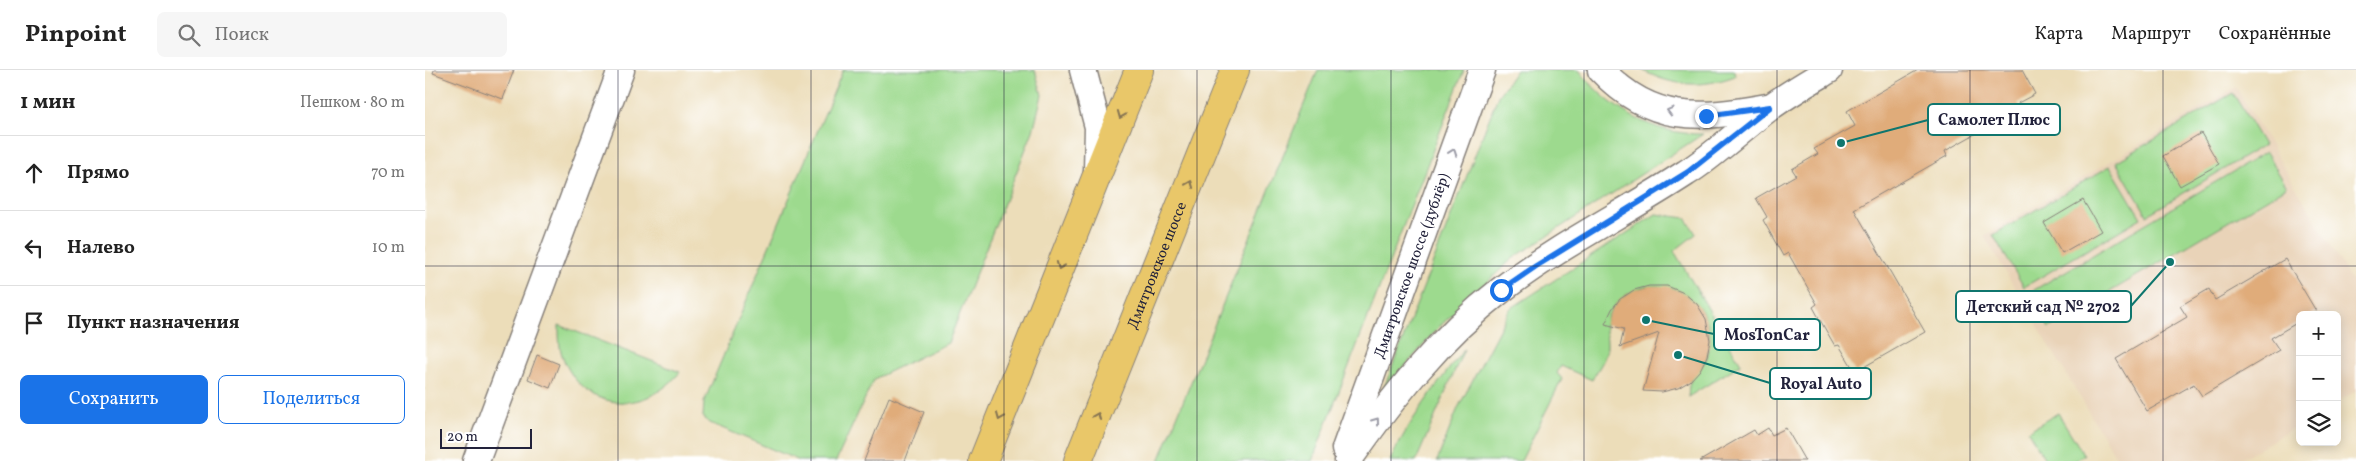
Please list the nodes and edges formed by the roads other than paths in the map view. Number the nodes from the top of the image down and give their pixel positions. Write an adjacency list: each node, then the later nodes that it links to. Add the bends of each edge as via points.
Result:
1 (621, 70): 10 (street)
2 (1083, 70): 9 (street, via 1098,127)
3 (1139, 70): 9 (highway, one-way to 9)
4 (1235, 70): 12 (highway, Дмитровское шоссе, one-way to 4)
5 (1482, 70): 13 (street, Дмитровское шоссе (дублёр), one-way to 5)
6 (1601, 70): 8 (street, one-way to 6, via 1706,116 1677,114 1645,104 1623,92)
7 (1829, 70): 8 (street)
8 (1770, 107): 14 (street, one-way to 8, via 1394,397 1458,326 1536,266 1688,172)
9 (1097, 174): 11 (highway, one-way to 11)
10 (476, 461)
11 (983, 461)
12 (1078, 461)
13 (1341, 461)
14 (1348, 461)

